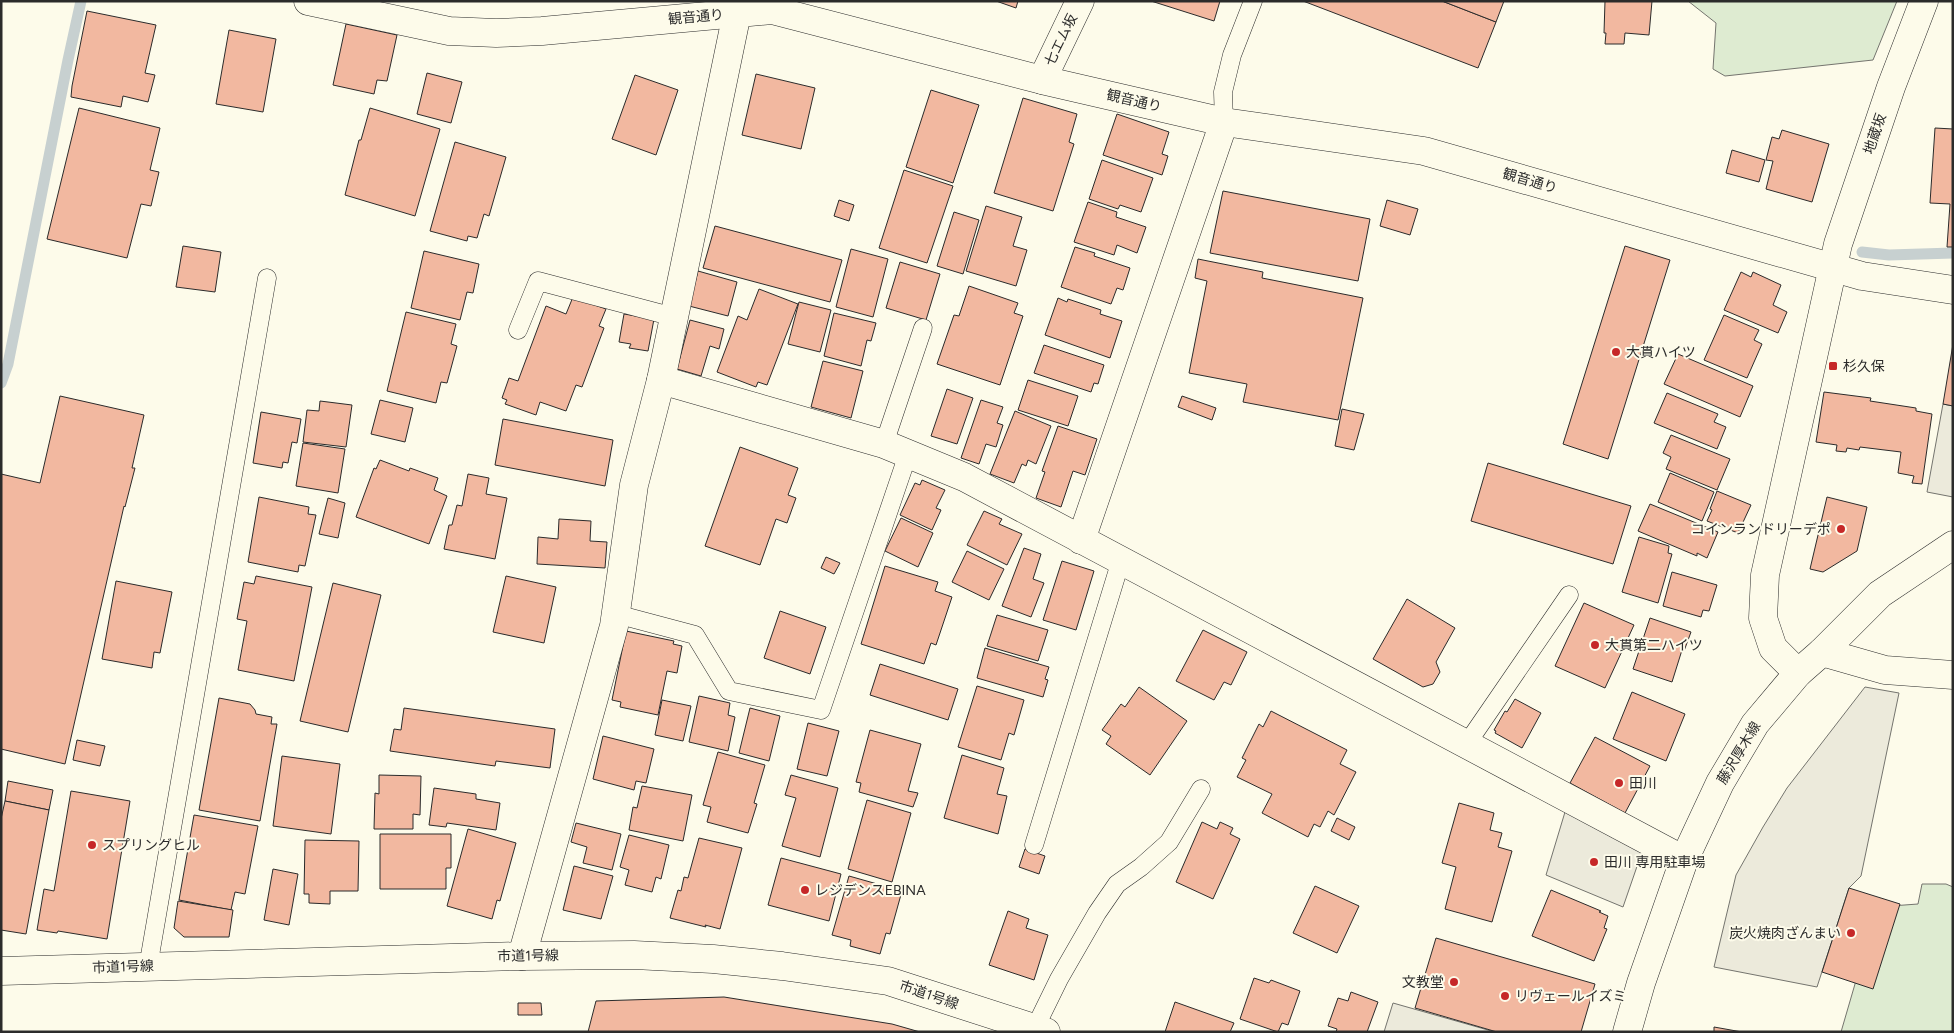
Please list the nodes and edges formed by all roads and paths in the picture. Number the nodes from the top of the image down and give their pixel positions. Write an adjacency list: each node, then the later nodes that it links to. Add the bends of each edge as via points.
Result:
1 (308, 1): 5 (street, 観音通り, via 449,31 496,33)
2 (1080, 1): 6 (street, 七エム坂)
3 (1253, 1): 7 (lane, via 1232,55 1223,92)
4 (1924, 1): 8 (street, 地蔵坂, via 1891,87)
5 (737, 14): 6 (street, 観音通り, via 772,10); 11 (street)
6 (1042, 80): 7 (street, 観音通り)
7 (1224, 122): 8 (street, 観音通り, via 1424,150); 16 (street)
8 (1832, 268): 10 (street, 観音通り, via 1862,276); 22 (street, 地蔵坂, via 1765,575 1763,618 1773,648)
9 (267, 278): 29 (lane)
10 (1953, 290)
11 (674, 317): 13 (lane, via 538,282); 14 (street)
12 (923, 328): 15 (lane)
13 (518, 330)
14 (661, 380): 15 (street); 20 (street, via 634,485)
15 (896, 449): 16 (street, via 964,477); 20 (lane, via 821,710 729,691 695,635)
16 (1081, 540): 18 (street)
17 (1953, 546): 21 (street, 藤沢厚木線, via 1880,594)
18 (1121, 560): 24 (street); 26 (lane)
19 (1569, 596): 24 (lane)
20 (616, 614): 28 (street)
21 (1822, 652): 22 (street, 藤沢厚木線); 23 (street, via 1885,670)
22 (1798, 673): 27 (street, 藤沢厚木線, via 1755,724 1720,783)
23 (1953, 675)
24 (1466, 745): 27 (street)
25 (1201, 789): 31 (lane, via 1169,842 1117,884 1097,913 1059,979)
26 (1034, 845)
27 (1684, 860): 32 (street, 藤沢厚木線)
28 (522, 956): 29 (street, 市道1号線); 31 (street, 市道1号線, via 634,955 713,959 888,981)
29 (148, 967): 30 (street, 市道1号線)
30 (1, 971)
31 (1040, 1030)
32 (1627, 1032)

